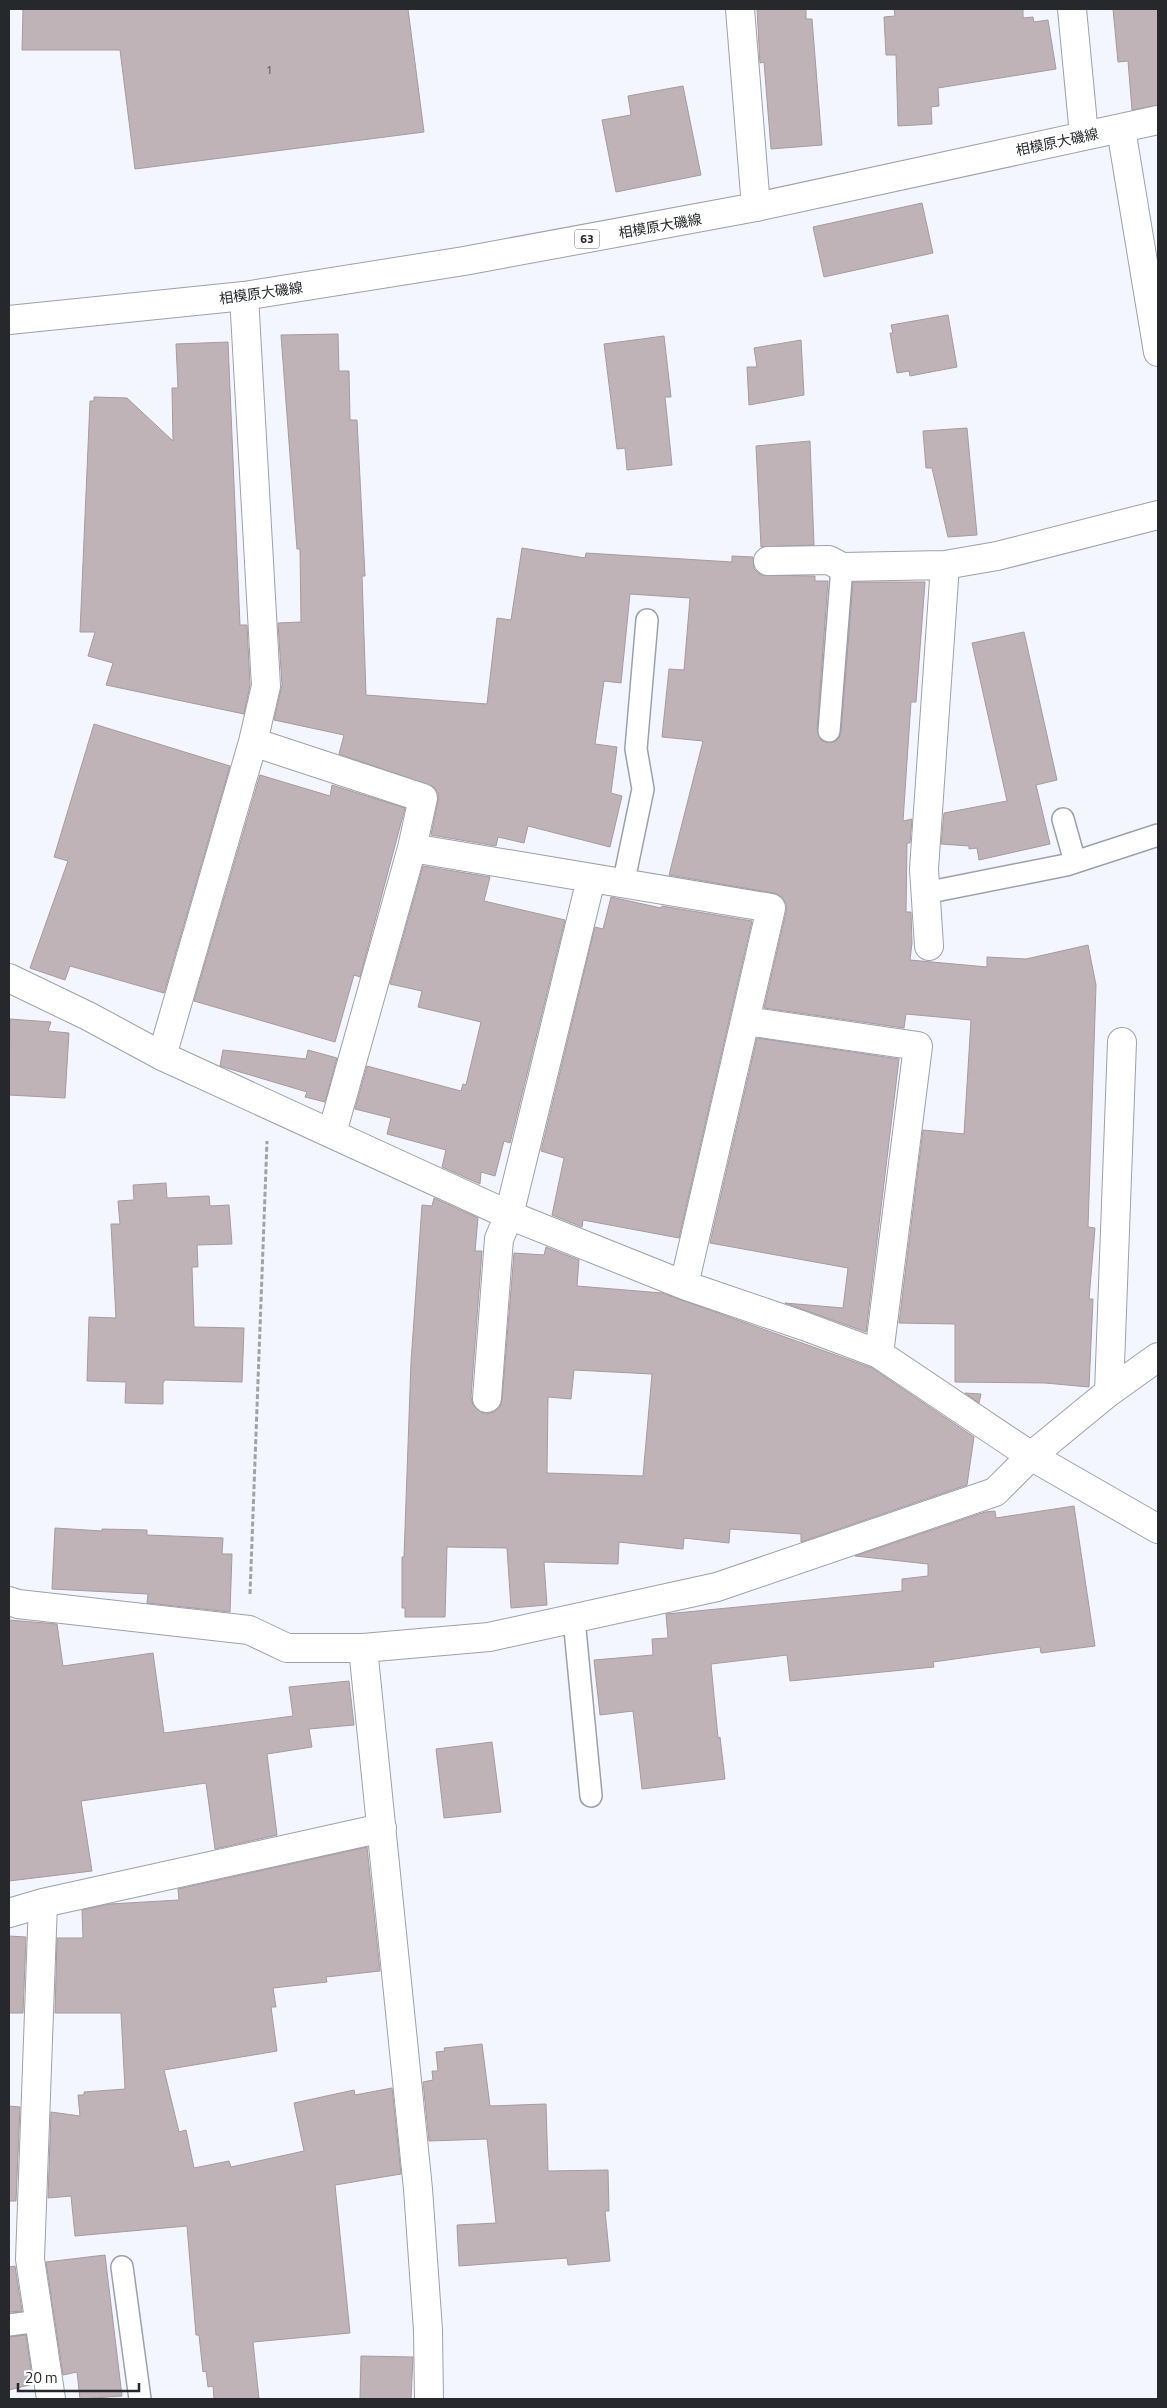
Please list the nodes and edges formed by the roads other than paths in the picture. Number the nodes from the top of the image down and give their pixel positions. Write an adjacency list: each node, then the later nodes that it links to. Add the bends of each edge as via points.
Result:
1 (740, 9): 6 (street)
2 (1072, 9): 5 (street)
3 (1158, 120): 4 (street, 相模原大磯線 / 63)
4 (1121, 129): 5 (street, 相模原大磯線 / 63); 9 (street)
5 (1084, 135): 6 (street, 相模原大磯線 / 63)
6 (756, 207): 7 (street, 相模原大磯線 / 63, via 464,262)
7 (244, 296): 8 (street, 相模原大磯線 / 63); 16 (street, via 266,686)
8 (9, 320)
9 (1158, 352)
10 (1158, 515): 12 (street, via 997,556)
11 (768, 561): 13 (street, via 828,560)
12 (945, 565): 13 (street); 23 (street, via 924,869)
13 (842, 567): 15 (lane)
14 (647, 620): 22 (lane, via 636,749 643,789)
15 (829, 731)
16 (253, 742): 19 (street, via 423,798); 28 (street)
17 (1063, 819): 20 (lane)
18 (1158, 835): 20 (lane)
19 (412, 848): 21 (street); 29 (street)
20 (1075, 862): 23 (lane)
21 (591, 879): 22 (street); 30 (street)
22 (623, 884): 26 (street, via 772,908)
23 (926, 893): 24 (street)
24 (928, 946)
25 (9, 978): 28 (street)
26 (746, 1020): 31 (street); 32 (street, via 918,1046)
27 (1122, 1042): 34 (street)
28 (162, 1056): 29 (street)
29 (332, 1133): 30 (street)
30 (509, 1215): 31 (street); 35 (street, via 499,1240)
31 (684, 1285): 32 (street)
32 (879, 1354): 36 (street)
33 (1158, 1357): 34 (street)
34 (1110, 1392): 36 (street)
35 (487, 1398)
36 (1031, 1456): 37 (street); 39 (street, via 995,1492 717,1587)
37 (1158, 1529)
38 (9, 1600): 40 (street, via 18,1604 248,1630 287,1648)
39 (574, 1619): 40 (street, via 489,1637); 41 (lane)
40 (363, 1648): 42 (street)
41 (590, 1796)
42 (382, 1828): 43 (street); 50 (street, via 418,2189 428,2330)
43 (43, 1903): 44 (street); 46 (street, via 30,2258)
44 (9, 1913)
45 (122, 2267): 49 (lane)
46 (39, 2321): 47 (lane); 48 (street)
47 (9, 2325)
48 (51, 2399)
49 (140, 2399)
50 (429, 2399)

